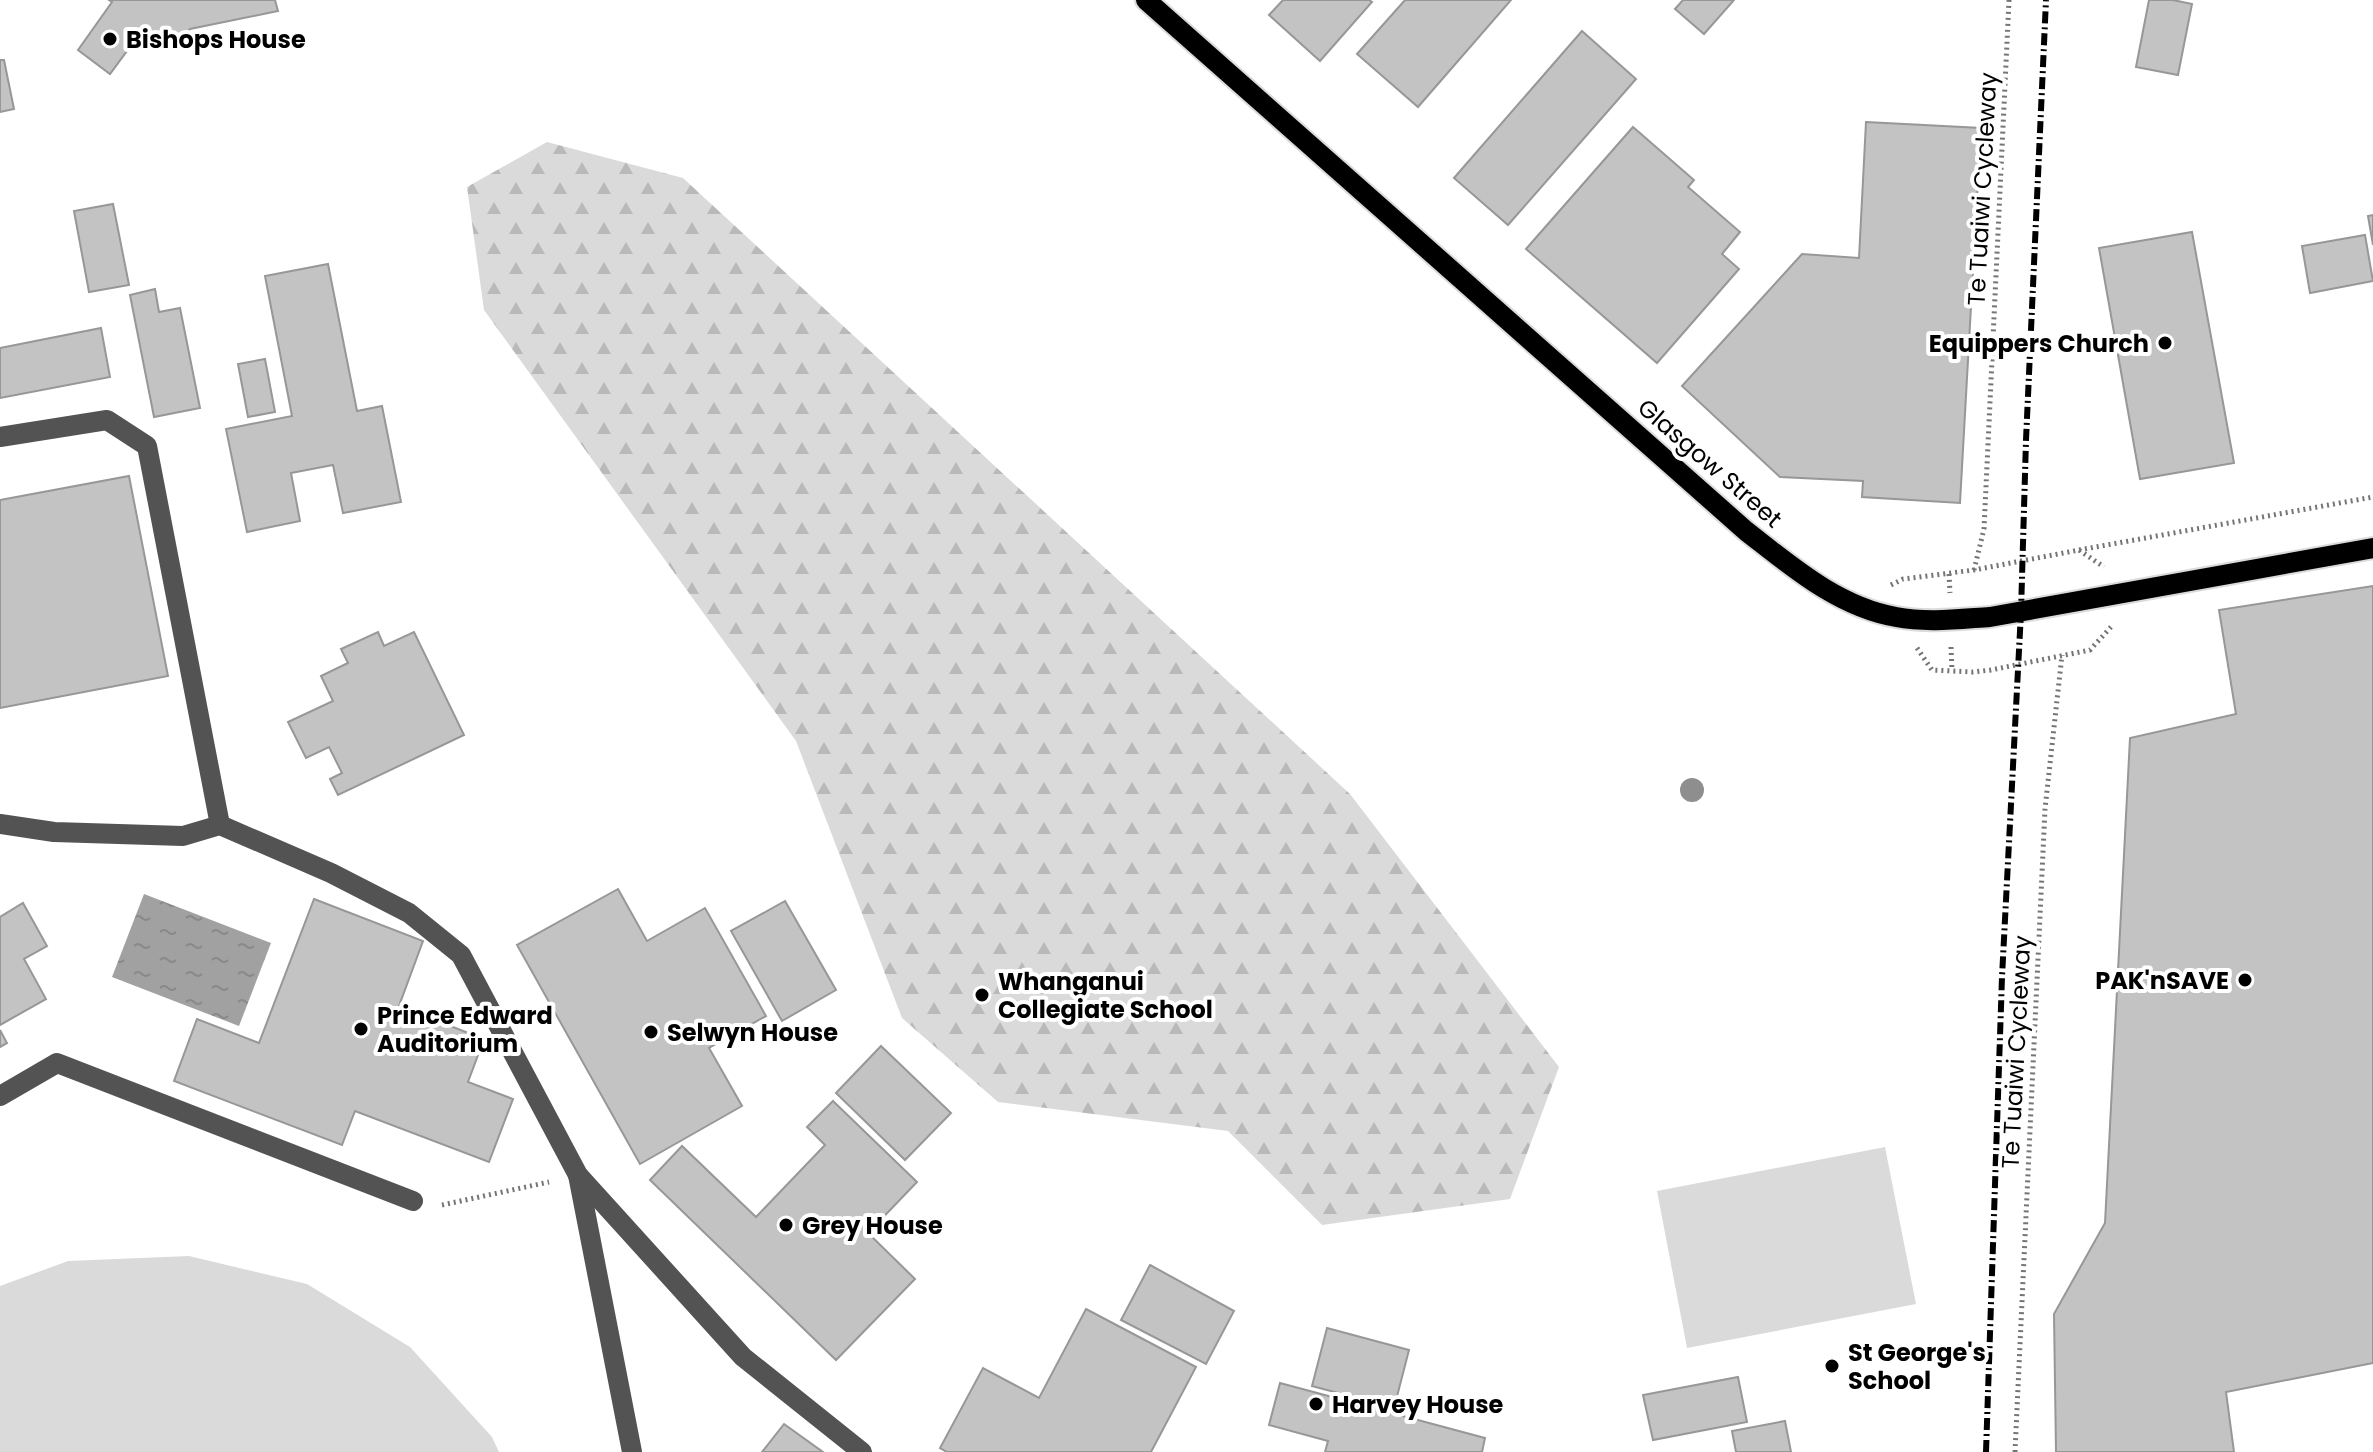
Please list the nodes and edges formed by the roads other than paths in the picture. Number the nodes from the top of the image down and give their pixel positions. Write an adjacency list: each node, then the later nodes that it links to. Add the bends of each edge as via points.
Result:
1 (1146, 0): 3 (main road, Glasgow Street, via 1746,531 1819,586 1865,608 1896,617 1990,617)
2 (0, 437): 5 (lane, via 107,420 147,446)
3 (2373, 548)
4 (0, 824): 5 (lane, via 54,832 183,836)
5 (220, 825): 7 (lane, via 409,913 461,955)
6 (0, 1096): 8 (lane, via 57,1063)
7 (578, 1175): 9 (lane); 10 (lane, via 743,1357)
8 (413, 1201)
9 (632, 1452)
10 (862, 1452)

